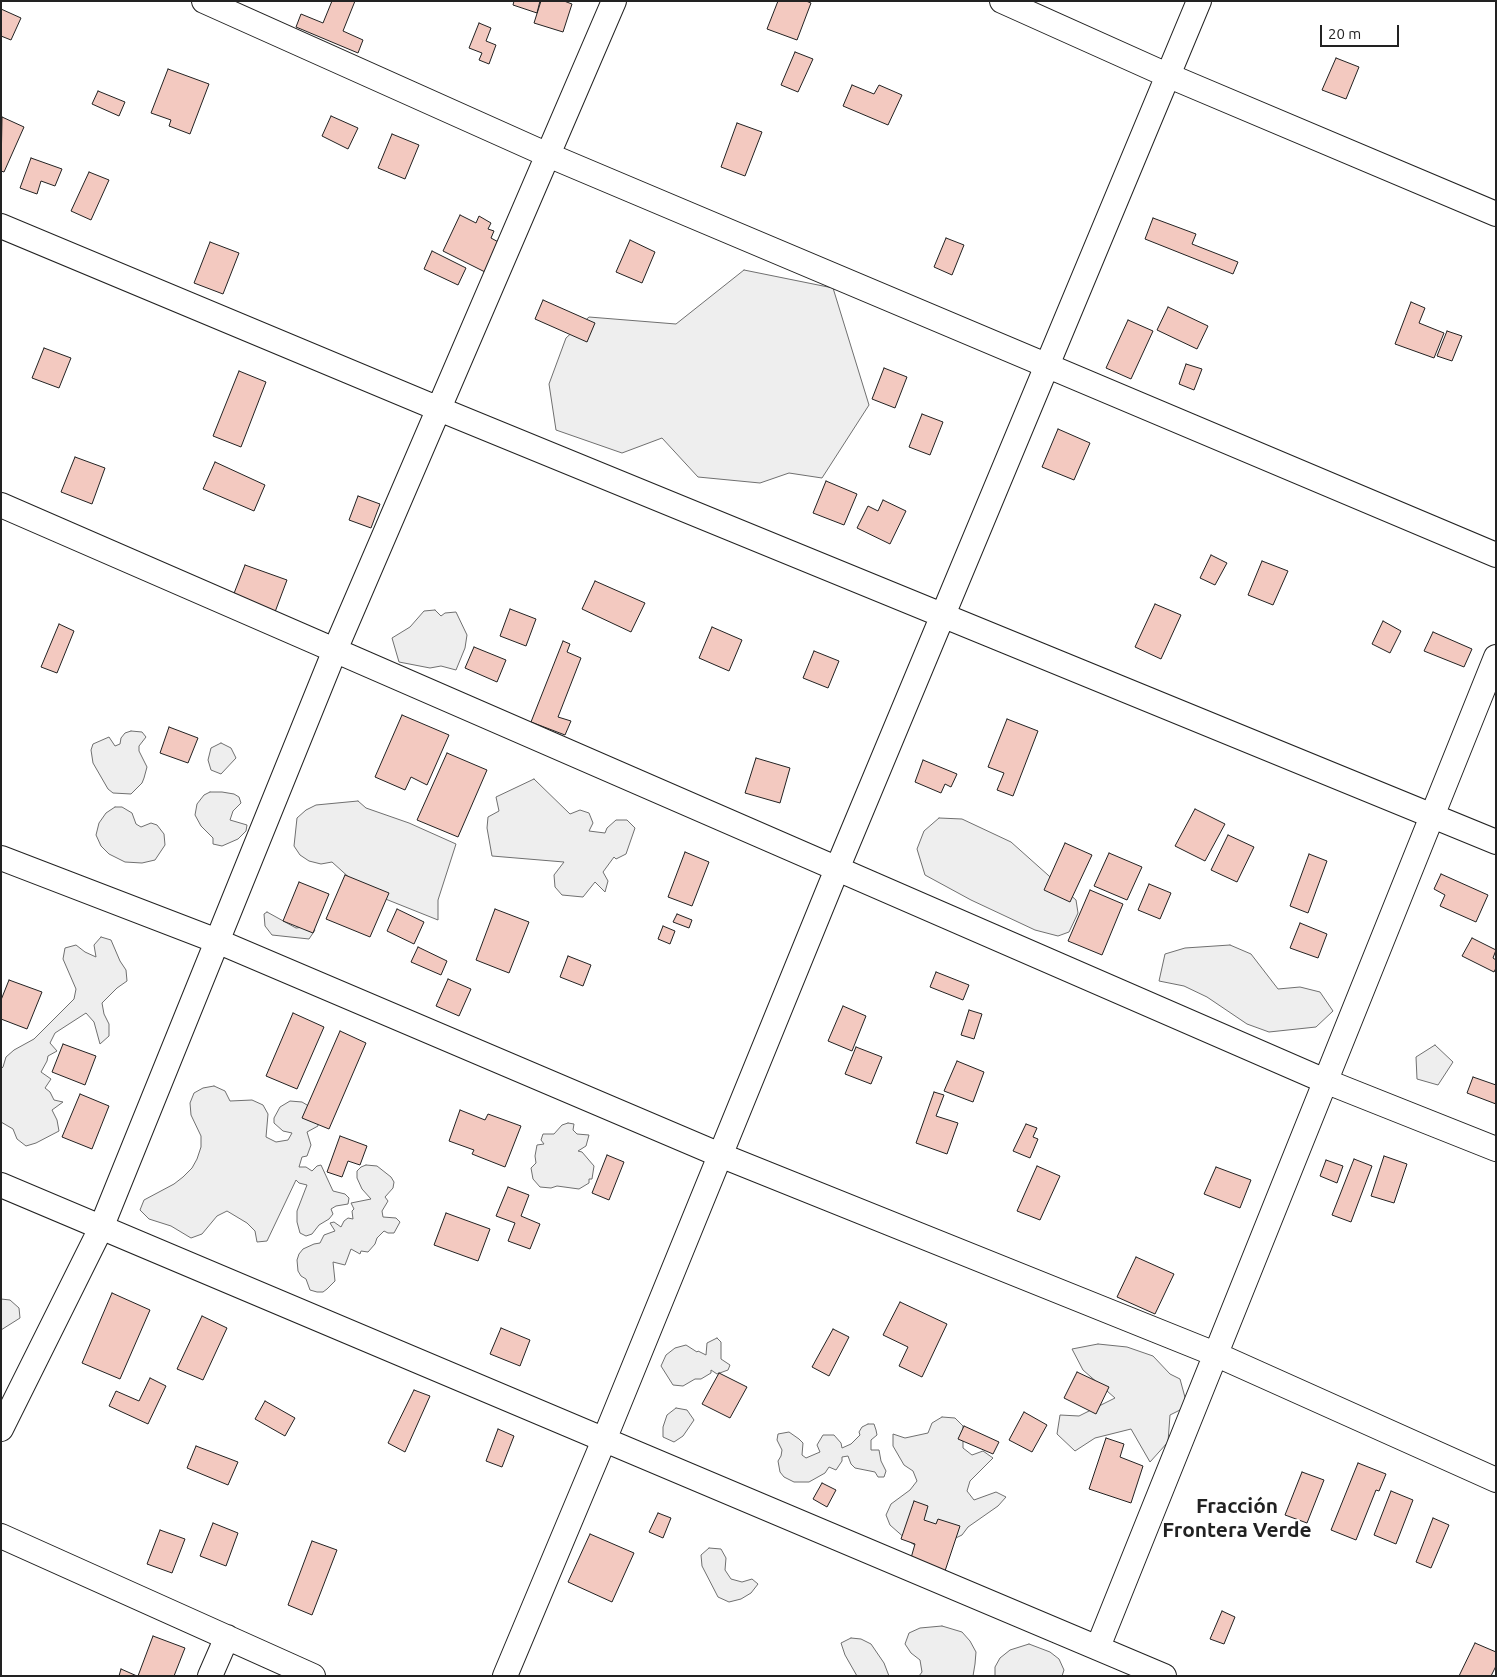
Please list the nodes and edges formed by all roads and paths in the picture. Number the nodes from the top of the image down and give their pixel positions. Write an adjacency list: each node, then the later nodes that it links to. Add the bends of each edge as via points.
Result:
1 (204, 1): 6 (street)
2 (614, 1): 6 (street)
3 (1002, 1): 5 (street)
4 (1199, 1): 5 (street)
5 (1168, 75): 7 (street); 9 (street)
6 (548, 154): 9 (street); 10 (street)
7 (1496, 214)
8 (1, 226): 10 (street)
9 (1047, 366): 12 (street); 13 (street)
10 (439, 409): 13 (street); 14 (street)
11 (1, 505): 14 (street)
12 (1496, 555)
13 (942, 615): 16 (street); 19 (street)
14 (335, 650): 19 (street); 20 (street)
15 (1496, 656): 16 (street)
16 (1432, 816): 17 (street); 21 (street)
17 (1496, 842)
18 (1, 858): 20 (street)
19 (837, 869): 21 (street); 23 (street)
20 (217, 942): 23 (street); 25 (street)
21 (1325, 1081): 22 (street); 26 (street)
22 (1496, 1149)
23 (720, 1155): 26 (street); 28 (street)
24 (1, 1185): 25 (street)
25 (101, 1228): 27 (street); 28 (street)
26 (1215, 1354): 29 (street); 32 (street)
27 (1, 1429)
28 (604, 1440): 32 (street); 35 (street)
29 (1496, 1480)
30 (1, 1536): 31 (street)
31 (227, 1637): 33 (street); 34 (street)
32 (1098, 1648): 36 (street)
33 (210, 1676)
34 (313, 1676)
35 (505, 1676)
36 (1164, 1676)

